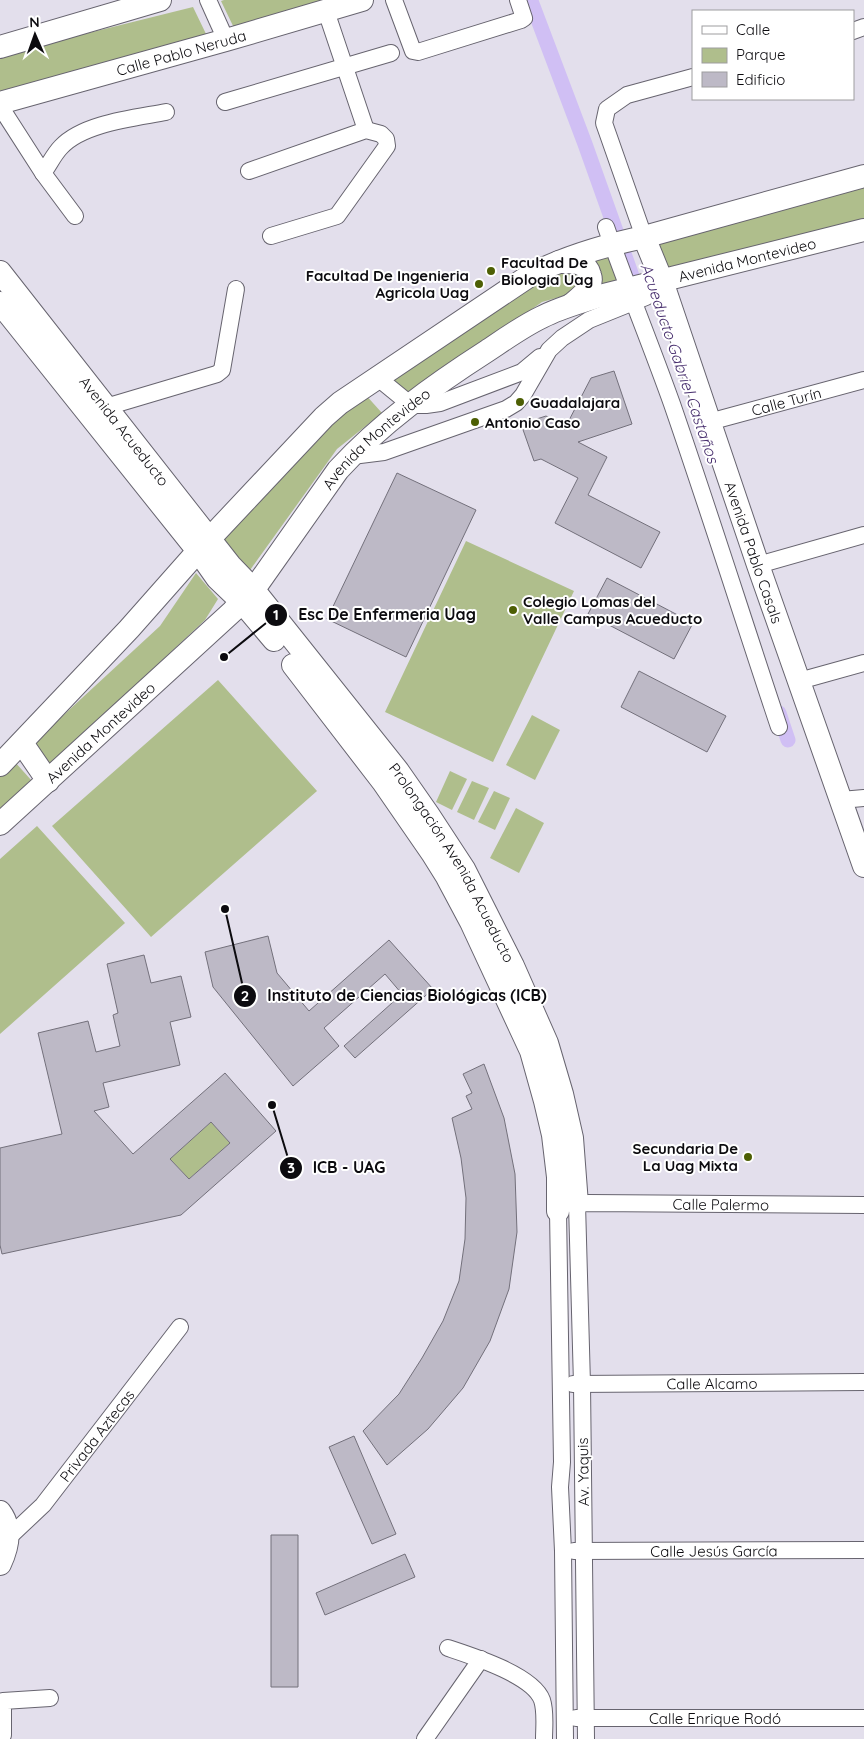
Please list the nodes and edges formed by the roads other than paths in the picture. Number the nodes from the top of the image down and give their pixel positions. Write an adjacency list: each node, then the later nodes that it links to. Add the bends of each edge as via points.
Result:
1 (160, 0): 8 (street)
2 (208, 0): 7 (street)
3 (362, 0): 6 (street, Calle Pablo Neruda)
4 (394, 0): 5 (street, via 414,50 418,52 521,20 524,15)
5 (518, 0)
6 (326, 11): 7 (street, Calle Pablo Neruda); 10 (street)
7 (226, 40): 13 (street, Calle Pablo Neruda)
8 (0, 46)
9 (391, 53): 10 (street)
10 (345, 66): 12 (street); 15 (street)
11 (692, 76): 23 (street, Avenida Pablo Casals, via 627,96 607,109 604,123)
12 (225, 102)
13 (0, 104): 17 (street)
14 (166, 112): 17 (street, via 104,125 75,136 61,147)
15 (366, 130): 16 (street); 21 (street, via 381,134 386,138 387,146 337,216)
16 (249, 171)
17 (43, 173): 19 (street)
18 (864, 176): 23 (street)
19 (75, 216)
20 (864, 230): 26 (street, Avenida Montevideo)
21 (272, 236)
22 (609, 236): 23 (street); 24 (street); 28 (street)
23 (644, 237): 26 (street, Avenida Pablo Casals)
24 (556, 262): 30 (street, via 578,263 586,266 590,273 589,288); 32 (street, via 532,274)
25 (0, 272): 35 (street, Avenida Acueducto)
26 (662, 281): 28 (street, Avenida Montevideo); 36 (street, Avenida Pablo Casals)
27 (236, 289): 35 (street, via 224,366 217,374)
28 (632, 295): 30 (street, Avenida Montevideo); 31 (street, via 589,320); 45 (street, via 672,403)
29 (0, 303): 37 (street, Avenida Acueducto)
30 (572, 304): 34 (street, Avenida Montevideo, via 511,335)
31 (549, 350): 34 (street, via 522,372 440,403 426,406); 38 (street, via 523,395 506,409 384,452)
32 (378, 378): 34 (street); 40 (street, via 324,417)
33 (864, 380): 36 (street, Calle Turín)
34 (411, 404): 38 (street, Avenida Montevideo)
35 (106, 407): 37 (street, Avenida Acueducto)
36 (709, 422): 41 (street, Avenida Pablo Casals)
37 (126, 446): 40 (street, Avenida Acueducto)
38 (352, 456): 42 (street, Avenida Montevideo, via 338,470)
39 (864, 535): 41 (street)
40 (204, 545): 42 (street, Avenida Acueducto, via 234,570); 46 (street)
41 (758, 565): 44 (street, Avenida Pablo Casals)
42 (248, 595): 48 (street, Avenida Montevideo); 54 (street, Prolongación Avenida Acueducto, via 398,771 433,821 456,873 513,966 547,1043 562,1094 572,1138)
43 (864, 663): 44 (street)
44 (799, 681): 50 (street, Avenida Pablo Casals)
45 (780, 727)
46 (22, 743): 47 (street); 48 (street)
47 (0, 766)
48 (48, 781): 51 (street, Avenida Montevideo)
49 (864, 798): 50 (street)
50 (841, 800): 52 (street, Avenida Pablo Casals)
51 (0, 824)
52 (864, 866)
53 (864, 1205): 54 (street, Calle Palermo, via 599,1203)
54 (568, 1208): 57 (street, Av. Yaquis); 58 (street, Av. Yaquis)
55 (180, 1327): 60 (street, Privada Aztecas, via 43,1504)
56 (864, 1382): 58 (street, Calle Alcamo)
57 (561, 1384): 58 (street, Calle Alcamo); 62 (street, Av. Yaquis)
58 (582, 1384): 63 (street, Av. Yaquis)
59 (0, 1512): 60 (street, via 7,1526)
60 (8, 1538): 64 (street)
61 (864, 1550): 63 (street, Calle Jesús García)
62 (563, 1551): 63 (street, Calle Jesús García); 68 (street, Av. Yaquis)
63 (584, 1551): 69 (street, Av. Yaquis)
64 (0, 1564)
65 (448, 1648): 66 (street)
66 (481, 1659): 72 (street); 73 (street, via 525,1680 537,1691 544,1709)
67 (50, 1698): 71 (street, via 3,1701 3,1735)
68 (565, 1718): 69 (street, Calle Enrique Rodó); 74 (street, Av. Yaquis)
69 (586, 1718): 70 (street, Calle Enrique Rodó); 75 (street, Av. Yaquis)
70 (864, 1718)
71 (0, 1736)
72 (425, 1739)
73 (544, 1739)
74 (565, 1739)
75 (586, 1739)

